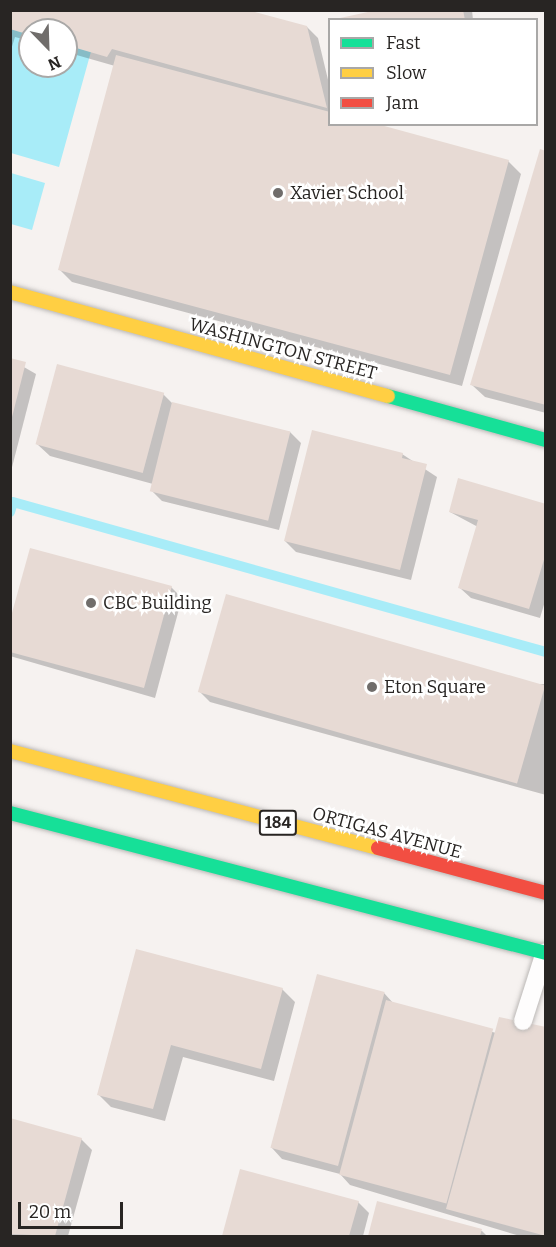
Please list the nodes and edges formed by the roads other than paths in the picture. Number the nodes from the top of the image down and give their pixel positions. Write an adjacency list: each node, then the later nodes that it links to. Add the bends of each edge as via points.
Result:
1 (10, 292): 2 (main road, WASHINGTON STREET)
2 (546, 440)
3 (10, 751): 5 (main road, ORTIGAS AVENUE / 184)
4 (10, 813): 6 (main road)
5 (546, 893)
6 (545, 952): 7 (lane)
7 (523, 1021)

